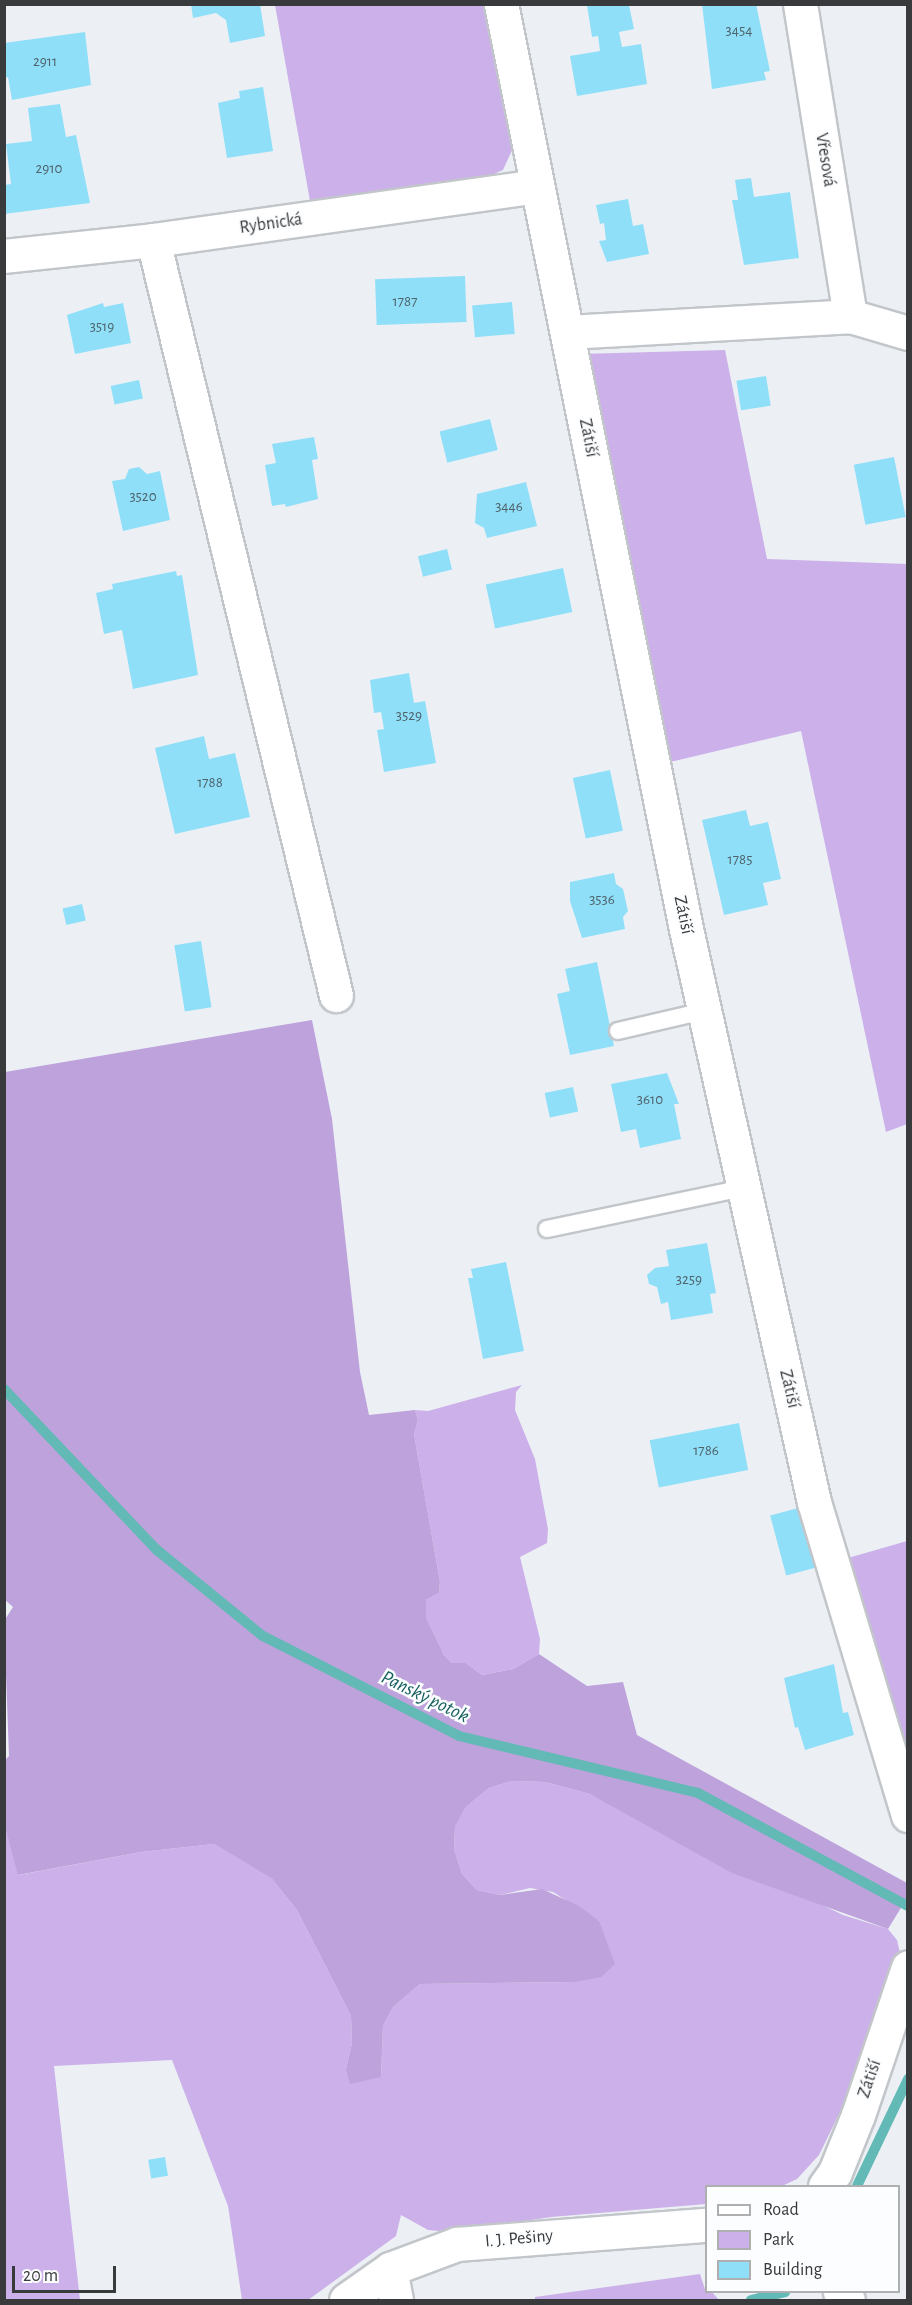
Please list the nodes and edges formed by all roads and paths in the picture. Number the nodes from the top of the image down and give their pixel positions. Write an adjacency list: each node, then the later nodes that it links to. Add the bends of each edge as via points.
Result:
1 (501, 4): 3 (street, Zátiší)
2 (800, 4): 6 (street, Vřesová)
3 (536, 186): 4 (street, Rybnická); 7 (street, Zátiší)
4 (153, 240): 5 (street, Rybnická); 9 (street)
5 (4, 256)
6 (850, 316): 7 (street); 8 (street)
7 (567, 332): 10 (street, Zátiší)
8 (908, 333)
9 (336, 995)
10 (704, 1011): 11 (lane); 12 (street, Zátiší)
11 (618, 1031)
12 (744, 1188): 13 (lane); 14 (street, Zátiší, via 814,1502)
13 (547, 1229)
14 (908, 1815)
15 (908, 1967): 16 (street, Zátiší, via 858,2115)
16 (826, 2185)
17 (705, 2224): 18 (street, I. J. Pešiny, via 457,2244)
18 (393, 2285): 19 (street, I. J. Pešiny)
19 (346, 2301)

